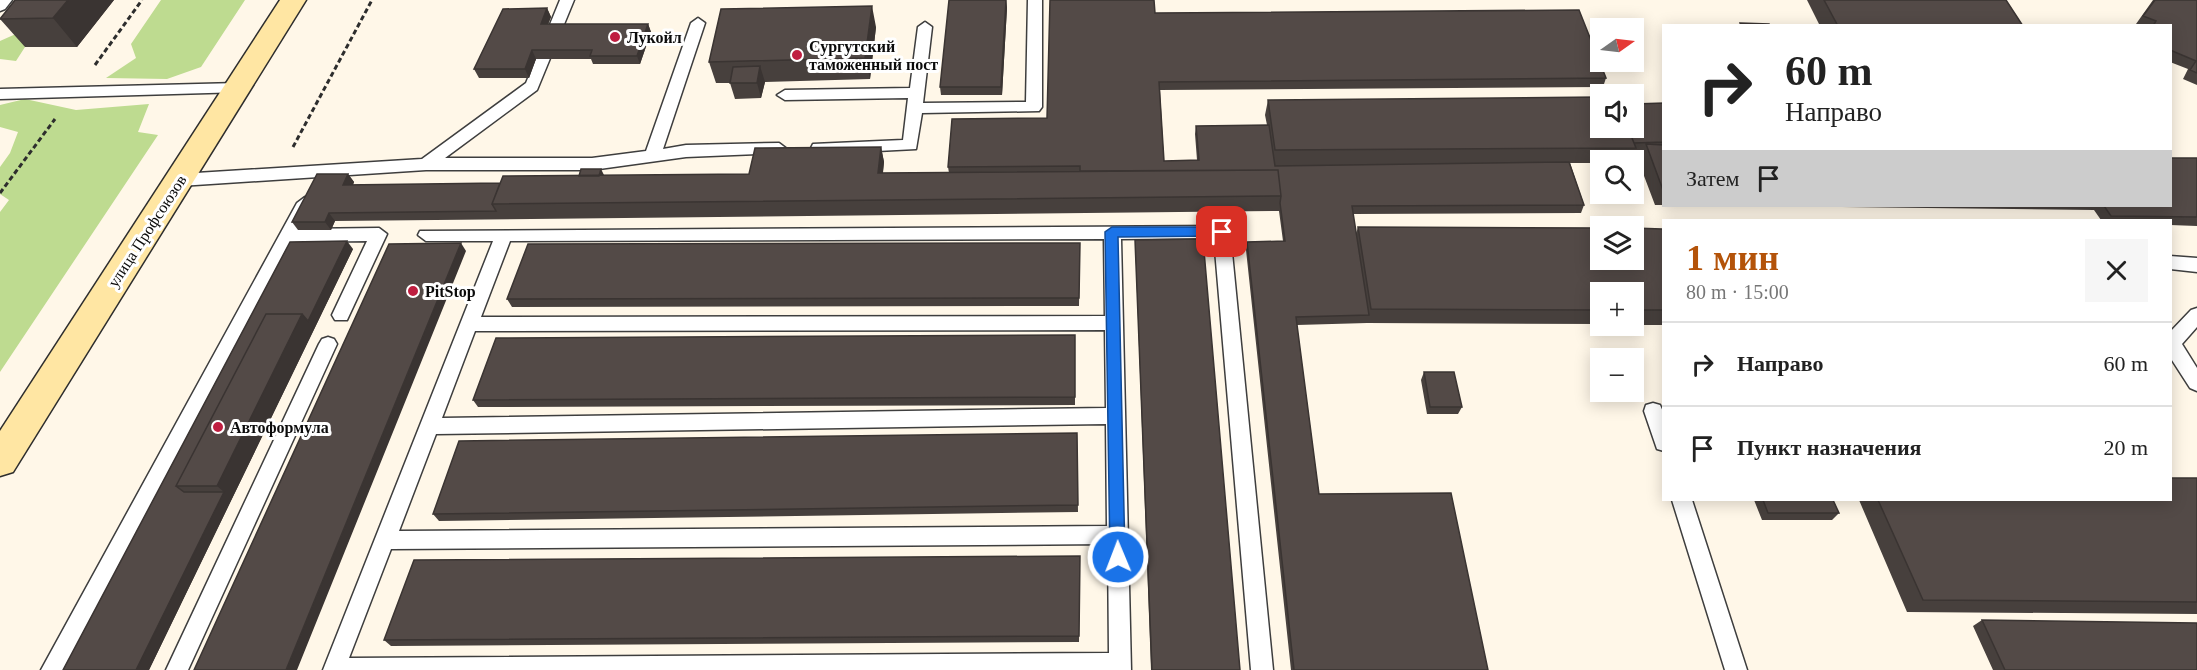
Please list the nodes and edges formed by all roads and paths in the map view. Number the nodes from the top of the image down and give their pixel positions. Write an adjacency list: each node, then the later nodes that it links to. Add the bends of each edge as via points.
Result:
1 (5, 0): 6 (lane)
2 (293, 0): 9 (main road, улица Профсоюзов)
3 (372, 0): 16 (path)
4 (567, 0): 14 (lane, via 532,86)
5 (1035, 0): 12 (lane, via 1034,107)
6 (0, 6)
7 (698, 23): 13 (lane)
8 (925, 27): 12 (lane)
9 (238, 88): 10 (lane); 17 (main road, улица Профсоюзов)
10 (0, 94)
11 (785, 95): 12 (lane)
12 (916, 101): 13 (lane, via 910,145 686,151)
13 (652, 156): 14 (lane, via 592,164)
14 (426, 164): 15 (lane)
15 (323, 170): 16 (lane); 21 (lane)
16 (279, 173): 17 (lane)
17 (180, 180): 36 (main road, улица Профсоюзов)
18 (1112, 232): 20 (lane); 26 (lane); 44 (lane, via 1222,232)
19 (426, 235): 20 (lane)
20 (504, 235): 27 (lane)
21 (287, 236): 24 (lane, via 379,234); 41 (lane)
22 (2172, 262): 23 (lane)
23 (2197, 265)
24 (341, 315)
25 (2197, 315): 29 (lane)
26 (1114, 323): 27 (lane); 33 (lane)
27 (469, 324): 34 (lane)
28 (328, 344): 42 (lane)
29 (2172, 344)
30 (2172, 346): 31 (lane)
31 (2197, 383)
32 (1653, 411): 35 (lane)
33 (1115, 416): 34 (lane); 38 (lane)
34 (429, 426): 39 (lane)
35 (1662, 437)
36 (0, 461)
37 (1682, 501): 45 (lane)
38 (1117, 536): 39 (lane); 40 (lane)
39 (385, 540): 43 (lane)
40 (1120, 666): 43 (lane)
41 (52, 670)
42 (177, 670)
43 (334, 670)
44 (1263, 670)
45 (1736, 670)

